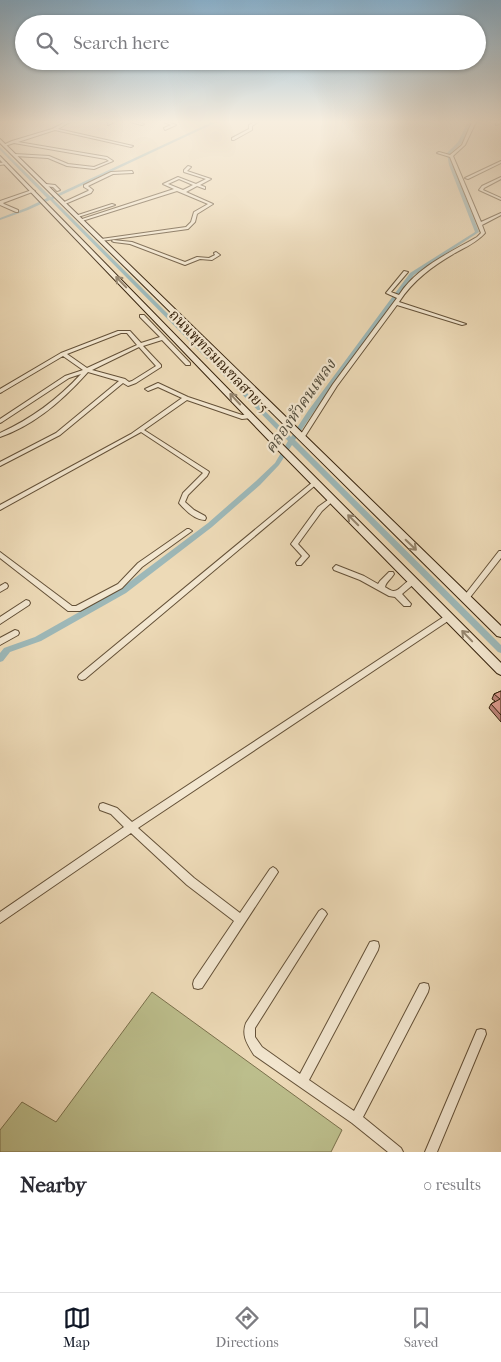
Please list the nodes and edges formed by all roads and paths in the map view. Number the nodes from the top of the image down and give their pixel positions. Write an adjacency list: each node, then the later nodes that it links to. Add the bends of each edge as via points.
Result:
1 (17, 176): 12 (main road, ถนนพุทธมณฑลสาย 5)
2 (36, 176): 14 (main road, ถนนพุทธมณฑลสาย 5)
3 (106, 176): 14 (street, via 85,186 92,190 90,192)
4 (201, 176): 9 (street, via 208,178)
5 (457, 176): 20 (street)
6 (472, 176): 7 (street)
7 (467, 178)
8 (501, 178): 15 (street, via 481,188 483,193)
9 (197, 185): 10 (street); 11 (street, via 179,178 165,184); 13 (street)
10 (204, 188)
11 (176, 190): 13 (street); 19 (street)
12 (33, 191): 17 (street, via 1,202); 30 (main road, ถนนพุทธมณฑลสาย 5, one-way to 12)
13 (182, 192): 21 (street, via 211,204 195,213 191,226)
14 (59, 196): 19 (main road, ถนนพุทธมณฑลสาย 5)
15 (500, 197)
16 (113, 205): 19 (street)
17 (17, 211)
18 (501, 216): 20 (street)
19 (79, 218): 21 (main road, ถนนพุทธมณฑลสาย 5)
20 (480, 225): 24 (street, via 481,235 417,276)
21 (102, 241): 22 (street, via 131,243 185,264 200,258 213,258 218,255); 33 (main road, ถนนพุทธมณฑลสาย 5)
22 (216, 253)
23 (406, 272): 24 (street, via 388,293)
24 (395, 296): 25 (street)
25 (396, 303): 27 (street); 45 (street)
26 (142, 316): 28 (street)
27 (464, 324)
28 (164, 339): 29 (street); 31 (street)
29 (139, 346): 32 (street, via 124,331); 36 (street); 37 (street, via 158,367 131,384)
30 (186, 348): 31 (street); 35 (main road, ถนนพุทธมณฑลสาย 5)
31 (175, 351): 34 (street)
32 (63, 354): 36 (street); 39 (street)
33 (223, 361): 35 (main road); 45 (main road, ถนนพุทธมณฑลสาย 5)
34 (188, 364)
35 (204, 367): 41 (main road, ถนนพุทธมณฑลสาย 5, one-way to 35)
36 (87, 370): 37 (street); 42 (street, via 67,377); 44 (street, via 40,414)
37 (123, 380): 46 (street, via 58,434)
38 (148, 389): 40 (street, via 158,385)
39 (0, 391)
40 (186, 398): 41 (street, via 242,417); 43 (street)
41 (251, 416): 47 (main road, ถนนพุทธมณฑลสาย 5)
42 (0, 421)
43 (142, 430): 49 (street); 50 (street, via 206,472 185,494 182,503)
44 (0, 435)
45 (302, 437): 60 (main road, ถนนพุทธมณฑลสาย 5, one-way to 60)
46 (0, 464)
47 (316, 482): 48 (main road, ถนนพุทธมณฑลสาย 5); 69 (street)
48 (332, 499): 54 (street, via 320,509 294,544 306,556); 57 (main road, ถนนพุทธมณฑลสาย 5, one-way to 48)
49 (0, 508)
50 (203, 518)
51 (189, 531): 53 (street, via 136,569 120,586 77,609 71,608)
52 (501, 552): 60 (street)
53 (0, 554)
54 (299, 563)
55 (336, 568): 58 (street)
56 (390, 574): 58 (street)
57 (413, 581): 59 (street); 63 (main road, ถนนพุทธมณฑลสาย 5)
58 (381, 589): 59 (street)
59 (397, 594): 62 (street)
60 (466, 598): 66 (main road, ถนนพุทธมณฑลสาย 5)
61 (26, 603): 64 (street)
62 (407, 604)
63 (448, 617): 68 (main road, ถนนพุทธมณฑลสาย 5, one-way to 63); 71 (street)
64 (0, 620)
65 (15, 633): 67 (street)
66 (501, 633)
67 (0, 642)
68 (501, 670)
69 (82, 677)
70 (103, 807): 71 (street, via 114,810)
71 (132, 829): 74 (street); 75 (street, via 215,902)
72 (273, 872): 75 (street)
73 (322, 914): 80 (street, via 250,1027 250,1038 258,1051)
74 (0, 918)
75 (240, 919): 77 (street)
76 (374, 946): 80 (street)
77 (198, 984)
78 (424, 988): 81 (street)
79 (481, 1034): 83 (street)
80 (302, 1081): 81 (street)
81 (356, 1119): 82 (street)
82 (396, 1152)
83 (431, 1152)

